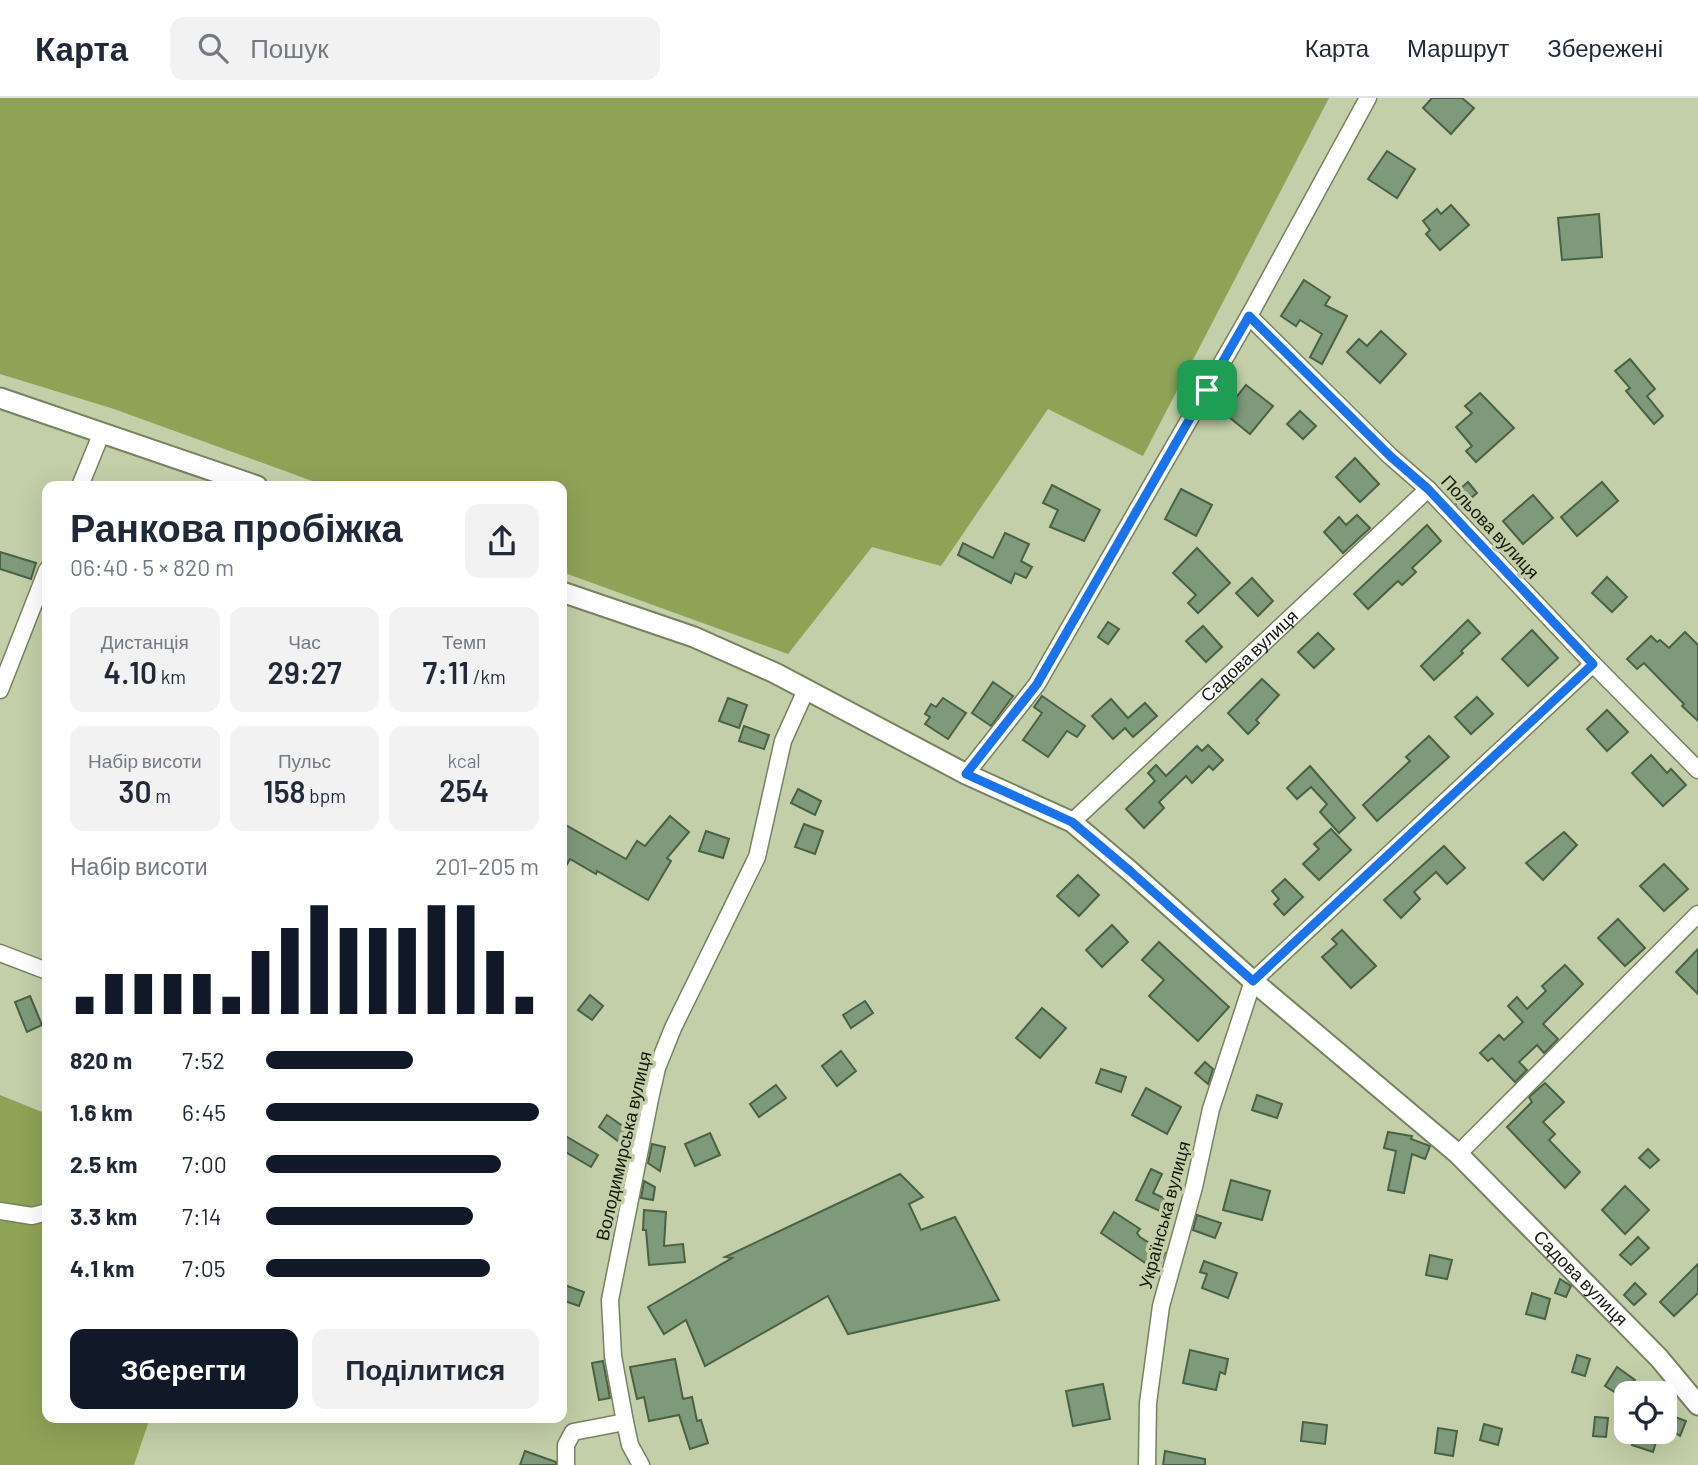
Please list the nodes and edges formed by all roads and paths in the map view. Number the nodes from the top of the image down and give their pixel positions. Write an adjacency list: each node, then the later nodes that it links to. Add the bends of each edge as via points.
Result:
1 (1368, 98): 2 (street)
2 (1249, 316): 7 (street, Польова вулиця); 14 (street, via 1037,684)
3 (0, 398): 4 (street)
4 (102, 432): 5 (street); 6 (street)
5 (82, 481)
6 (243, 481)
7 (1428, 489): 10 (street, Польова вулиця); 15 (street, Садова вулиця)
8 (42, 583): 11 (street)
9 (567, 594): 12 (street, Садова вулиця, via 694,637)
10 (1593, 664): 13 (street, Польова вулиця); 19 (street)
11 (0, 690)
12 (806, 690): 14 (street, Садова вулиця); 24 (street, Володимирська вулиця, via 783,741 757,857 657,1068 610,1300 613,1356)
13 (1698, 770)
14 (966, 774): 15 (street, Садова вулиця)
15 (1072, 822): 19 (street, Садова вулиця)
16 (1698, 914): 20 (street)
17 (0, 953): 18 (street)
18 (42, 969)
19 (1253, 981): 20 (street, Садова вулиця); 27 (street, Українська вулиця, via 1211,1109 1161,1306 1147,1403)
20 (1458, 1154): 23 (street, Садова вулиця, via 1659,1358)
21 (0, 1211): 22 (street)
22 (42, 1213)
23 (1698, 1405)
24 (625, 1422): 25 (street, via 573,1432 565,1444); 26 (street, Володимирська вулиця)
25 (566, 1465)
26 (641, 1465)
27 (1147, 1465)

